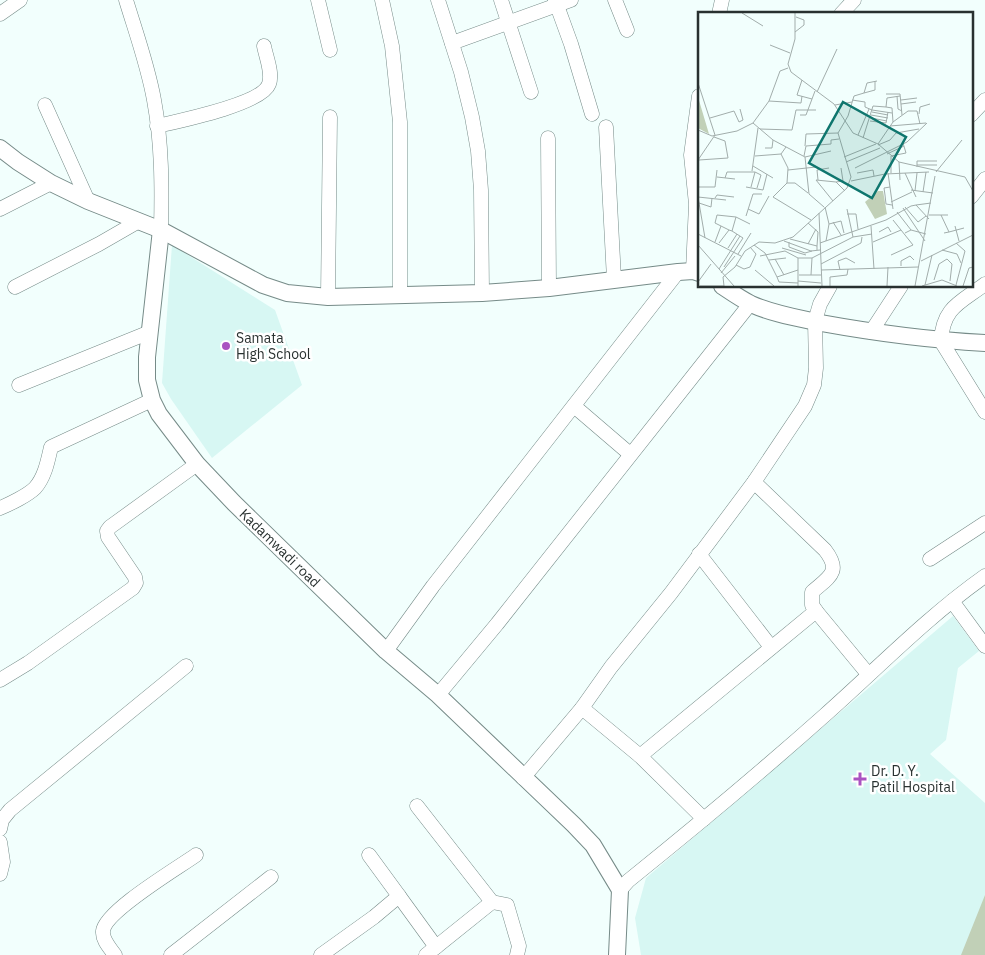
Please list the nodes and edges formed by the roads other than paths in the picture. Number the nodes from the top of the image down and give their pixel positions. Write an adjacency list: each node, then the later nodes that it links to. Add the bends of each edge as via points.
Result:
1 (20, 0): 12 (street)
2 (126, 0): 25 (street, via 144,59)
3 (320, 0): 17 (street)
4 (382, 0): 45 (street, via 392,46 400,122)
5 (500, 0): 13 (street)
6 (571, 0): 10 (street)
7 (615, 0): 14 (street)
8 (854, 0): 11 (street)
9 (442, 1): 15 (street)
10 (556, 2): 13 (street); 22 (street)
11 (843, 12)
12 (0, 14)
13 (508, 22): 15 (street); 18 (street)
14 (627, 30)
15 (452, 43): 44 (street, via 478,151)
16 (264, 46): 25 (street, via 270,79 263,93 210,113)
17 (330, 50)
18 (531, 92)
19 (985, 100): 23 (street)
20 (698, 101): 36 (street, via 692,133 696,204)
21 (45, 105): 32 (street)
22 (592, 114)
23 (972, 114)
24 (330, 117): 46 (street)
25 (157, 126): 35 (street, via 161,158)
26 (606, 127): 37 (street)
27 (548, 138): 40 (street)
28 (0, 148): 30 (street)
29 (985, 179): 31 (street)
30 (51, 183): 32 (street); 33 (street)
31 (972, 196)
32 (88, 201): 34 (street)
33 (0, 209)
34 (140, 221): 35 (street); 39 (street)
35 (161, 230): 46 (street, via 263,285 287,293); 49 (street, Kadamwadi road)
36 (690, 272): 37 (street); 55 (street)
37 (614, 279): 40 (street)
38 (985, 284): 51 (street, via 946,316)
39 (15, 287)
40 (549, 288): 44 (street)
41 (725, 288): 47 (street)
42 (829, 288): 48 (street)
43 (900, 288): 50 (street)
44 (482, 293): 45 (street)
45 (400, 294): 46 (street)
46 (328, 297)
47 (750, 304): 48 (street); 57 (street)
48 (815, 322): 50 (street); 59 (street, via 814,385 805,406)
49 (150, 332): 53 (street); 54 (street, Kadamwadi road, via 147,380)
50 (871, 332): 51 (street)
51 (941, 341): 52 (street); 56 (street)
52 (985, 343)
53 (19, 385)
54 (152, 400): 58 (street, Kadamwadi road); 60 (street, via 51,447 35,488)
55 (574, 406): 57 (street); 69 (street)
56 (985, 412)
57 (630, 454): 73 (street)
58 (196, 464): 69 (street, Kadamwadi road); 72 (street, via 107,531 135,577 133,588)
59 (754, 482): 62 (street); 66 (street, via 825,550 834,563 831,576 812,592 812,605)
60 (0, 508)
61 (985, 523): 63 (street)
62 (699, 554): 68 (street); 74 (street)
63 (930, 559)
64 (985, 576): 65 (street)
65 (952, 601): 67 (street); 71 (street)
66 (816, 611): 68 (street); 71 (street)
67 (985, 646)
68 (771, 647): 75 (street)
69 (386, 651): 73 (street, Kadamwadi road)
70 (186, 666): 79 (street, via 10,810)
71 (868, 674): 78 (street, via 816,724)
72 (0, 680)
73 (438, 694): 76 (street, Kadamwadi road)
74 (582, 708): 75 (street); 76 (street)
75 (640, 756): 78 (street)
76 (523, 778): 85 (street, Kadamwadi road, via 593,845)
77 (417, 806): 87 (street)
78 (704, 819): 85 (street)
79 (0, 829)
80 (0, 842): 83 (street, via 3,862)
81 (196, 855): 89 (street, via 127,902 105,923 104,940)
82 (369, 855): 86 (street)
83 (0, 874)
84 (271, 878): 90 (street)
85 (620, 890): 93 (street)
86 (398, 896): 88 (street); 91 (street)
87 (492, 902): 88 (street); 92 (street, via 507,906 519,946)
88 (431, 951)
89 (115, 955)
90 (171, 955)
91 (321, 955)
92 (517, 955)
93 (617, 955)

